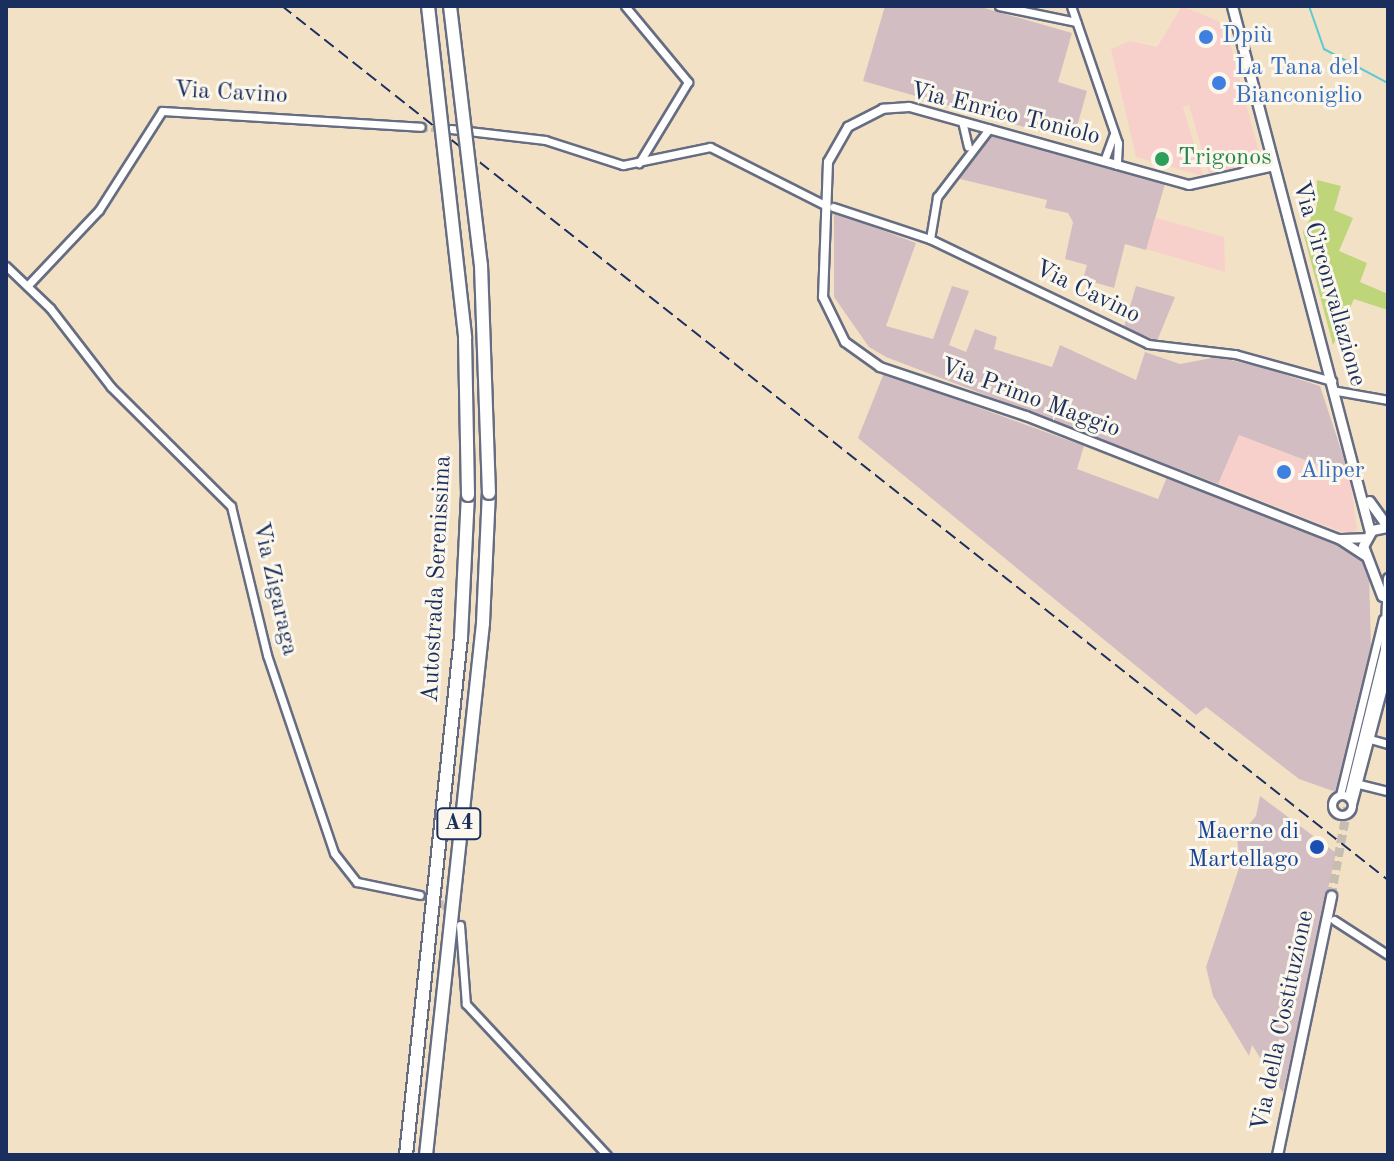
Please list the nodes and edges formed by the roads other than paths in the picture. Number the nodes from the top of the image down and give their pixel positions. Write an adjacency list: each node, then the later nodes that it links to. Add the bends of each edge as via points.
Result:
1 (428, 6): 49 (highway, Autostrada Serenissima / A4, bridge, via 465,338 468,495 461,637)
2 (450, 6): 50 (highway, Autostrada Serenissima / A4, bridge, via 481,265 489,493 483,623)
3 (625, 6): 16 (street, via 688,79)
4 (999, 6): 7 (street)
5 (1071, 6): 7 (street)
6 (1232, 6): 15 (main road, Via Circonvallazione)
7 (1076, 22): 12 (street)
8 (962, 121): 11 (street, Via Enrico Toniolo); 13 (street); 21 (street, Via Enrico Toniolo, via 909,107 859,119 832,151)
9 (421, 127): 25 (street, Via Cavino, via 167,109 99,210)
10 (451, 129): 16 (street, via 545,140 600,162)
11 (989, 129): 13 (street); 14 (street, Via Enrico Toniolo)
12 (1112, 130): 14 (street); 17 (street)
13 (968, 148): 23 (street, via 937,197)
14 (1104, 161): 17 (street, Via Enrico Toniolo)
15 (1273, 162): 18 (street, Via Enrico Toniolo); 19 (street, Via Enrico Toniolo); 20 (main road, Via Circonvallazione)
16 (639, 163): 21 (street, via 710,147)
17 (1117, 165): 19 (street, Via Enrico Toniolo, via 1189,185)
18 (1258, 173): 19 (street, Via Enrico Toniolo); 20 (street, Via Enrico Toniolo)
19 (1236, 176)
20 (1278, 181): 26 (main road, Via Circonvallazione)
21 (823, 204): 31 (street, Via Primo Maggio, via 823,297 836,331 860,355)
22 (833, 207): 23 (street, Via Cavino)
23 (930, 239): 26 (street, Via Cavino, via 1148,344 1235,354)
24 (6, 266): 25 (street, Via Zigaraga)
25 (29, 284): 44 (street, Via Zigaraga, via 111,387 221,492 238,520 267,655 338,861 357,882)
26 (1335, 386): 27 (street, Via Cavino); 28 (main road, Via Circonvallazione)
27 (1388, 400)
28 (1361, 480): 29 (main road, Via Circonvallazione); 30 (main road, Via Circonvallazione)
29 (1388, 527): 30 (main road)
30 (1368, 535): 31 (street, Via Primo Maggio); 32 (main road, Via Circonvallazione)
31 (1339, 539): 32 (street, Via Primo Maggio)
32 (1368, 559): 33 (main road); 35 (main road)
33 (1388, 567)
34 (1388, 578): 35 (main road)
35 (1386, 618): 42 (main road)
36 (1388, 669): 37 (street)
37 (1385, 693): 38 (street)
38 (1370, 739): 39 (street); 40 (street)
39 (1388, 744)
40 (1359, 784): 41 (street); 43 (street)
41 (1388, 791)
42 (1345, 793): 43 (street); 43 (street, via 1332,803 1336,813 1347,813)
43 (1352, 804)
44 (420, 895)
45 (1331, 896): 52 (main road, Via della Costituzione)
46 (1334, 920): 48 (street)
47 (460, 925): 51 (street, via 466,1004)
48 (1388, 955)
49 (406, 1155)
50 (426, 1155)
51 (607, 1155)
52 (1277, 1155)

